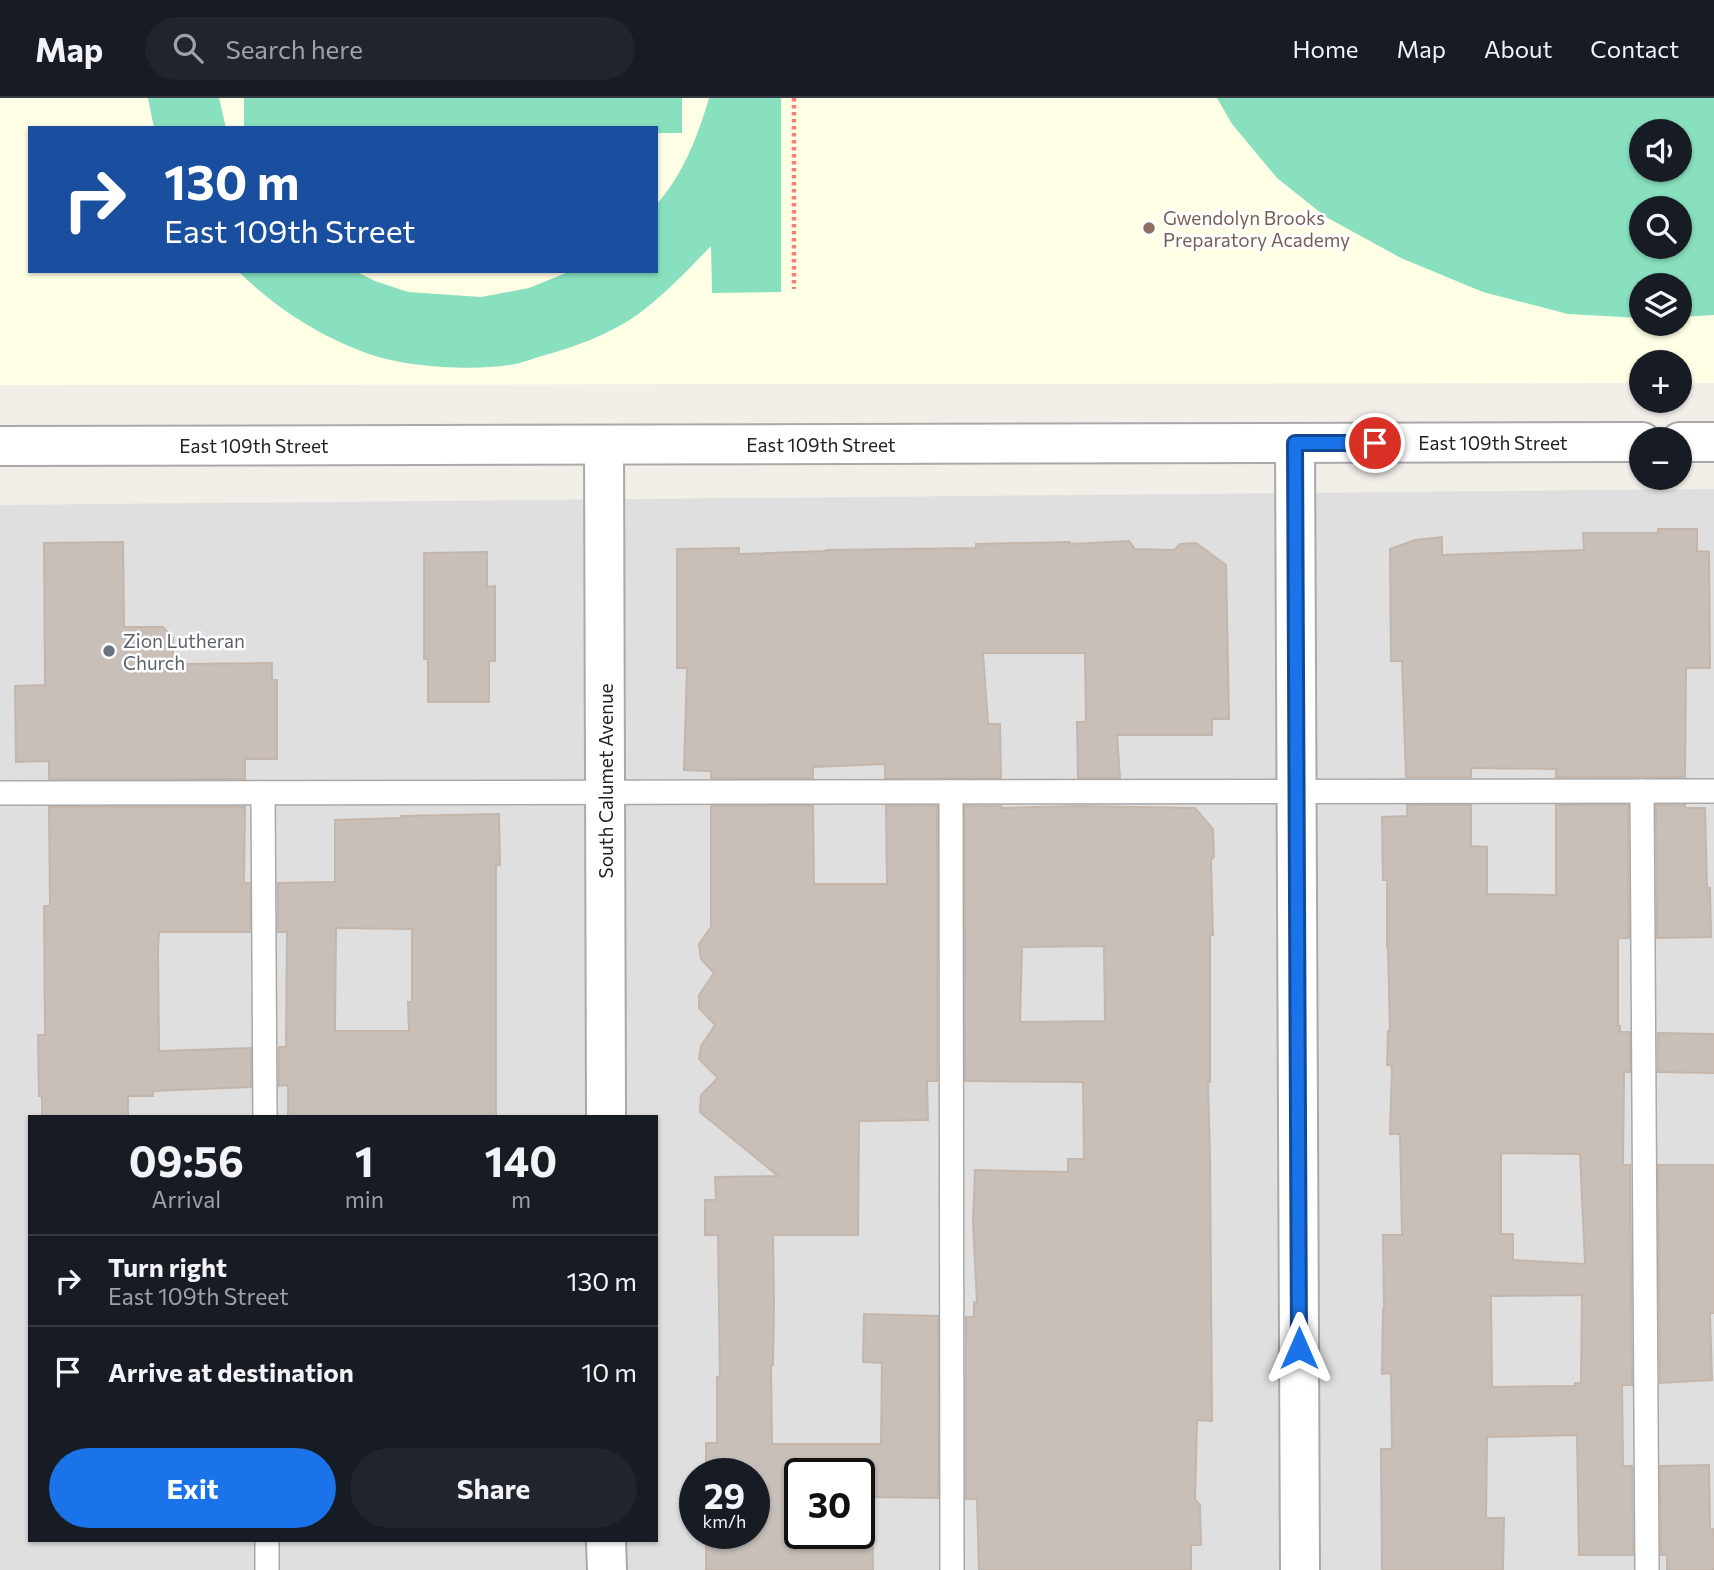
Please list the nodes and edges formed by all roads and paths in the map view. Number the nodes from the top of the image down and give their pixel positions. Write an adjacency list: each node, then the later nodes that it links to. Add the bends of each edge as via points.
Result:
1 (794, 98): 2 (path)
2 (794, 289)
3 (1629, 442): 6 (street, East 109th Street)
4 (1692, 442): 5 (street)
5 (1714, 442)
6 (1295, 443): 7 (street, East 109th Street); 13 (street)
7 (604, 445): 8 (street, East 109th Street); 11 (street, South Calumet Avenue)
8 (0, 446)
9 (1642, 791): 10 (lane); 13 (lane); 24 (lane)
10 (1714, 791)
11 (605, 792): 12 (lane); 15 (lane); 17 (street, South Calumet Avenue)
12 (951, 792): 13 (lane); 22 (lane)
13 (1296, 792): 23 (street)
14 (0, 793): 15 (lane)
15 (263, 793): 16 (lane)
16 (265, 1115)
17 (606, 1115)
18 (267, 1542): 20 (lane)
19 (607, 1542): 21 (street)
20 (267, 1570)
21 (607, 1570)
22 (952, 1570)
23 (1300, 1570)
24 (1647, 1570)

